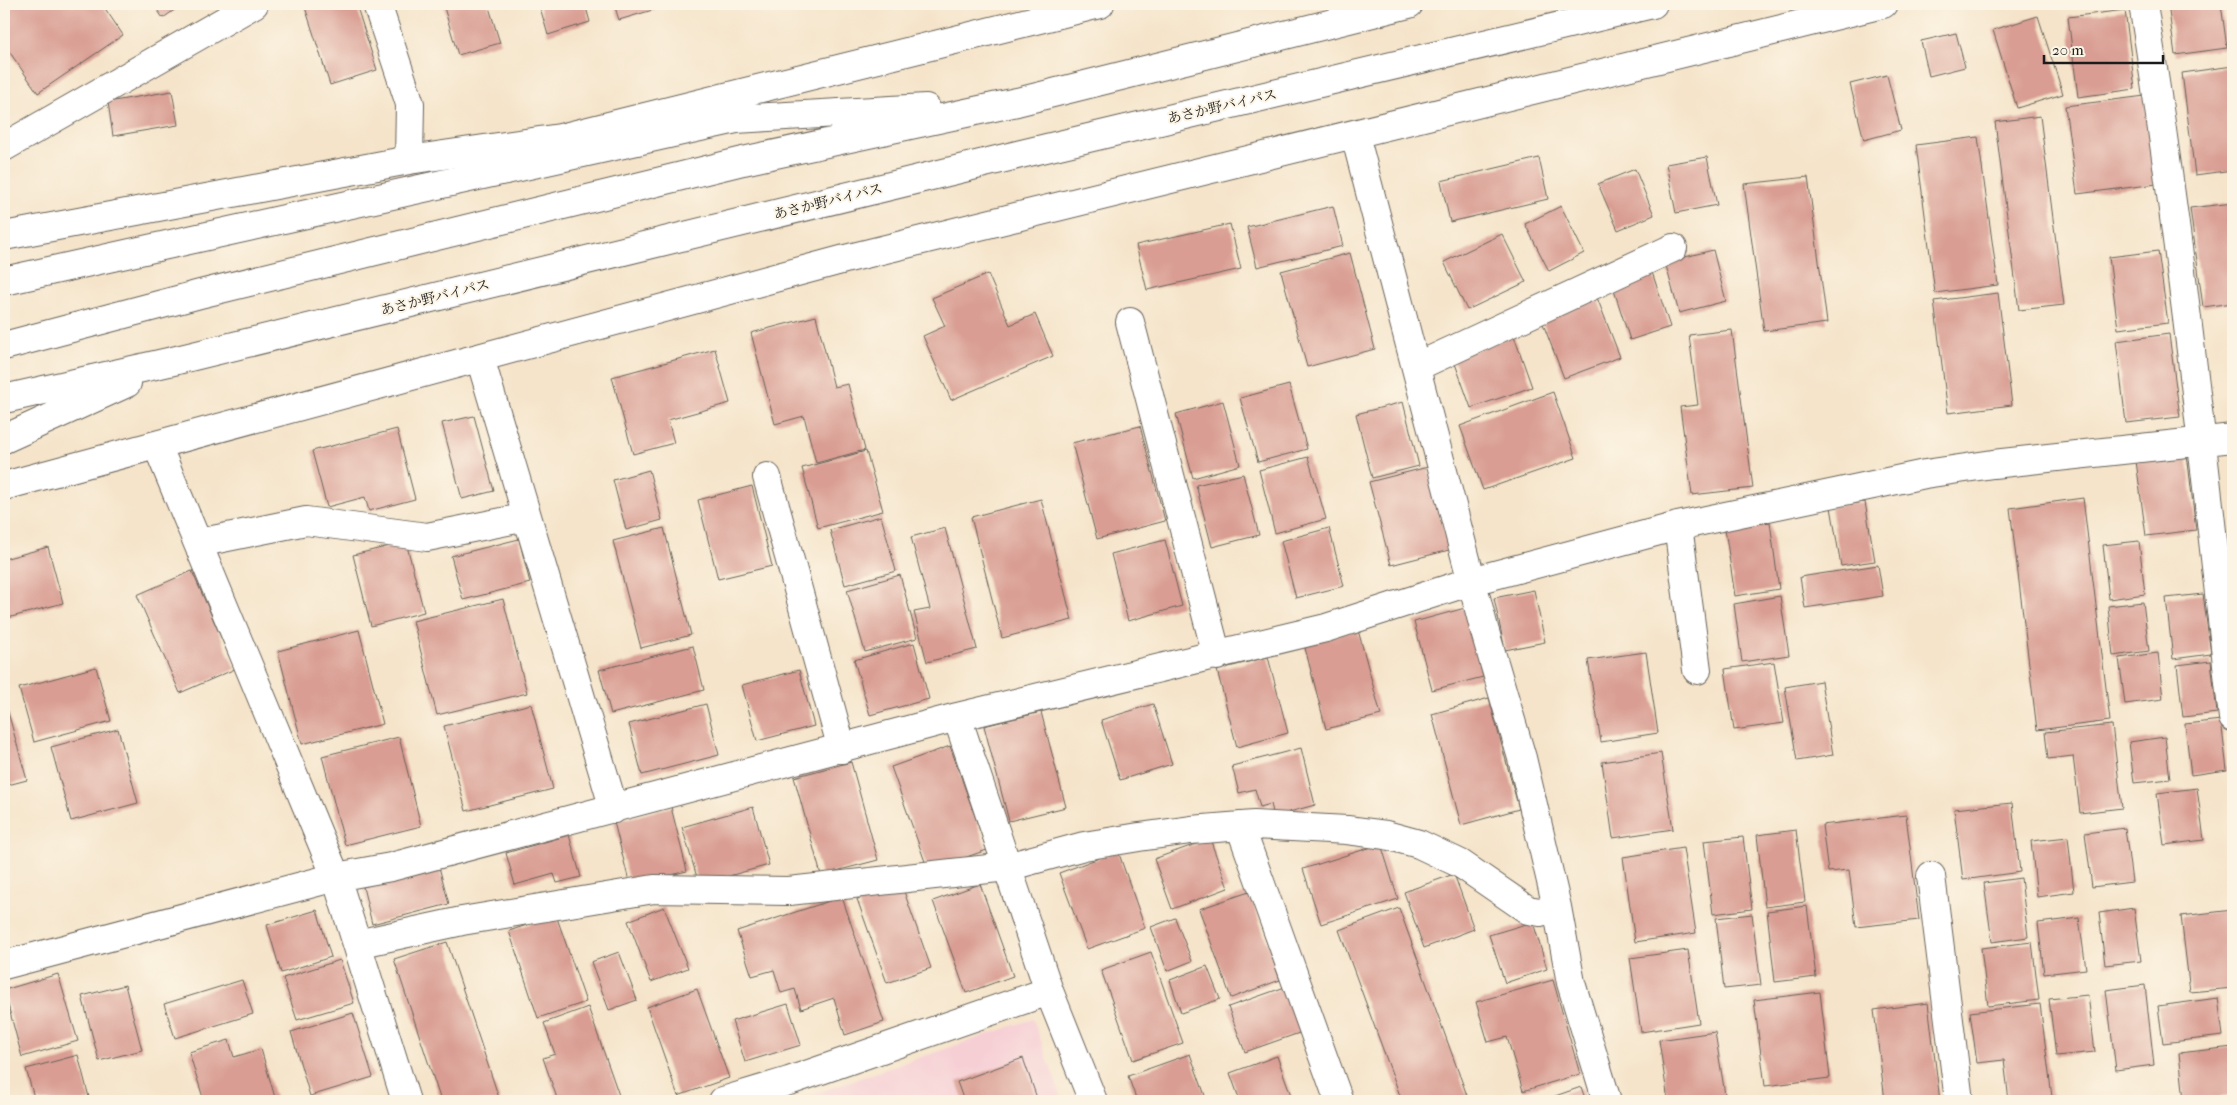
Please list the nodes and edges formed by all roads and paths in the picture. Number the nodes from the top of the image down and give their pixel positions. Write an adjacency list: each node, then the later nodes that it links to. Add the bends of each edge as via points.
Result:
1 (254, 4): 10 (main road)
2 (377, 4): 11 (main road, via 410,104)
3 (1100, 4): 11 (main road, via 560,138)
4 (1409, 4): 8 (main road)
5 (1653, 4): 18 (main road, あさか野バイパス)
6 (1883, 4): 9 (main road)
7 (2143, 4): 23 (main road)
8 (1017, 102): 14 (main road, via 736,119); 16 (main road, via 743,161 200,294)
9 (1355, 135): 17 (main road, via 845,259); 19 (main road)
10 (4, 147)
11 (410, 160): 12 (main road)
12 (4, 236)
13 (1673, 248): 19 (main road)
14 (4, 281)
15 (1130, 322): 31 (main road)
16 (4, 346)
17 (480, 358): 24 (main road); 27 (main road)
18 (173, 361): 20 (main road, あさか野バイパス); 22 (main road)
19 (1416, 366): 30 (main road)
20 (4, 399)
21 (2233, 438): 23 (main road)
22 (4, 439)
23 (2202, 443): 28 (main road, via 1925,474); 34 (main road)
24 (157, 445): 26 (main road); 29 (main road)
25 (767, 477): 35 (main road)
26 (4, 486)
27 (527, 517): 29 (main road, via 426,537 306,521); 36 (main road)
28 (1678, 526): 30 (main road); 32 (main road)
29 (198, 543): 40 (main road)
30 (1472, 581): 31 (main road, via 1326,628); 41 (main road, via 1522,758)
31 (1217, 656): 33 (main road)
32 (1697, 670)
33 (957, 718): 35 (main road); 38 (main road)
34 (2233, 718)
35 (842, 749): 36 (main road)
36 (614, 809): 40 (main road, via 391,867)
37 (1240, 826): 38 (main road, via 1084,846); 41 (main road, via 1347,830 1386,835 1419,844 1461,864 1528,910 1540,912); 48 (main road)
38 (1007, 866): 42 (main road, via 789,890 654,889 462,921); 44 (main road)
39 (1931, 876): 50 (main road)
40 (336, 877): 42 (main road); 43 (main road)
41 (1557, 907): 49 (main road, via 1571,983)
42 (357, 944): 45 (main road)
43 (4, 965)
44 (1049, 991): 46 (main road); 47 (main road)
45 (406, 1101)
46 (723, 1101)
47 (1093, 1101)
48 (1338, 1101)
49 (1607, 1101)
50 (1959, 1101)

